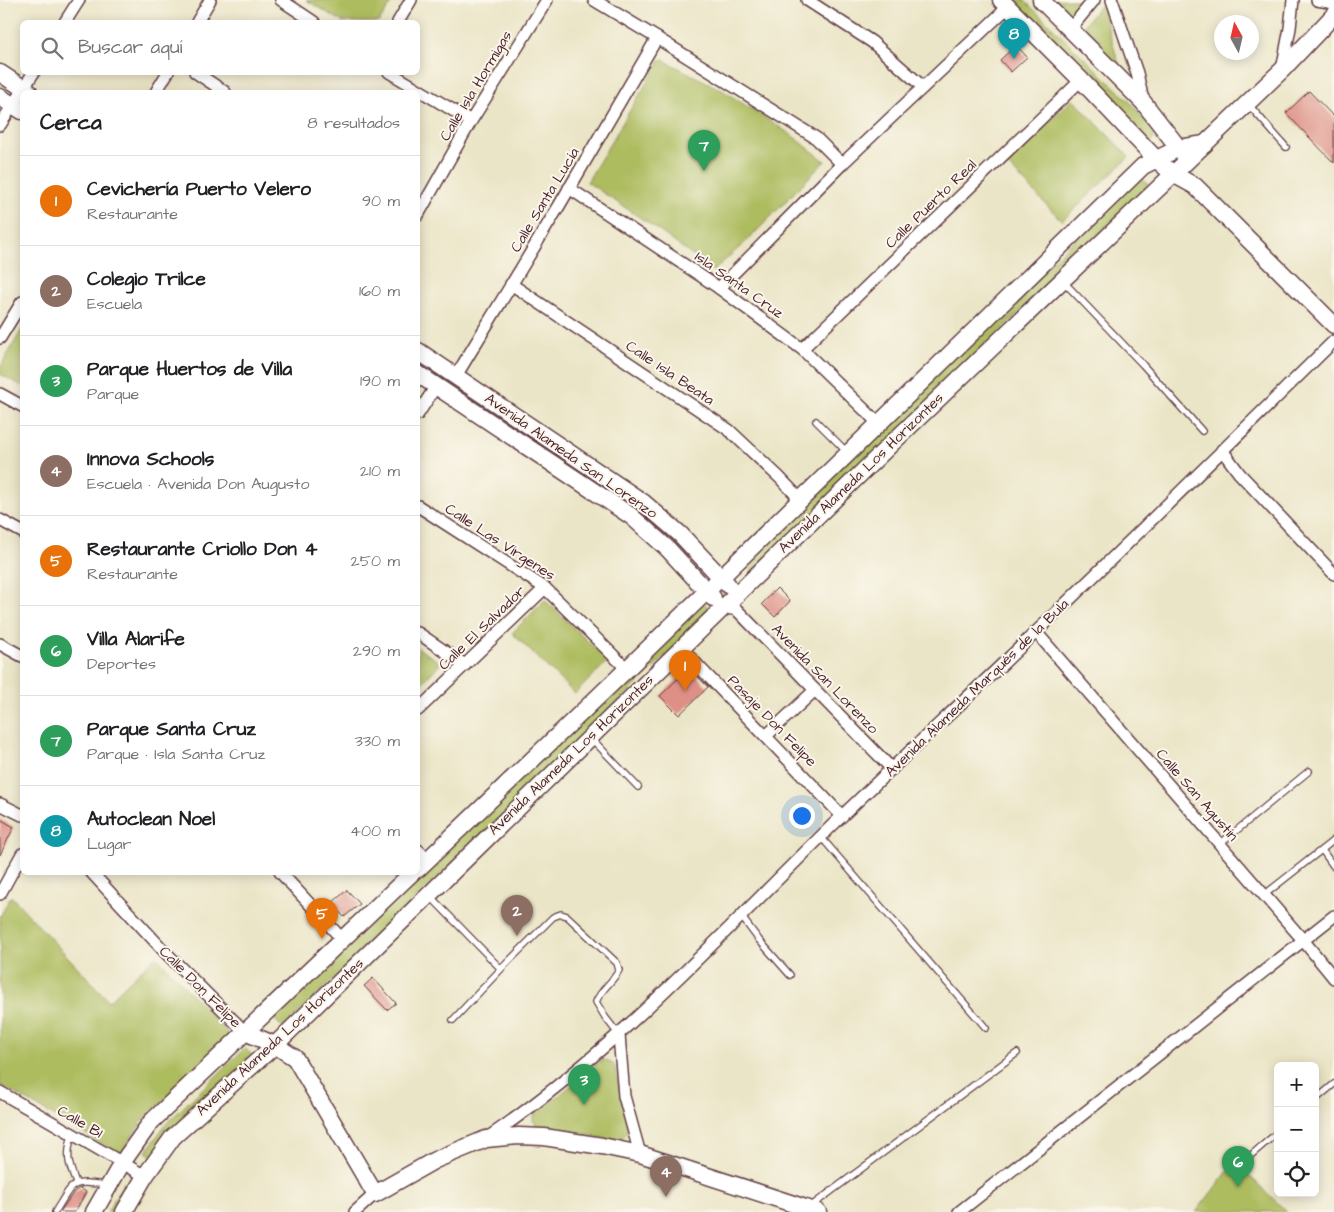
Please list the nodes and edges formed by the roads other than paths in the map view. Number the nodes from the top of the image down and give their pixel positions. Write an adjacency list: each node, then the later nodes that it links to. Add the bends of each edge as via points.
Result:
1 (79, 0): 16 (street)
2 (210, 0): 17 (street)
3 (281, 0): 18 (street)
4 (410, 0): 19 (street)
5 (547, 0): 39 (street, Calle Isla Hormigas)
6 (594, 0): 21 (street)
7 (807, 0): 29 (street, via 872,42)
8 (1041, 0): 20 (main road)
9 (1094, 0): 20 (street)
10 (1112, 0): 36 (street, via 1137,73)
11 (1293, 0): 22 (street)
12 (1317, 0): 14 (street)
13 (1004, 3): 28 (main road); 29 (street)
14 (1334, 3)
15 (1334, 15): 22 (main road, Avenida Alameda Los Horizontes)
16 (66, 20)
17 (198, 20)
18 (311, 20)
19 (399, 20)
20 (1071, 28): 36 (main road)
21 (657, 38): 44 (street, via 816,138); 47 (street, Calle Santa Lucía)
22 (1282, 70): 37 (main road, Avenida Alameda Los Horizontes)
23 (0, 73): 30 (main road)
24 (33, 75): 31 (street)
25 (166, 75): 32 (street)
26 (200, 75): 33 (street)
27 (394, 75): 34 (street)
28 (1081, 80): 43 (main road); 56 (street, Calle Puerto Real)
29 (923, 87): 44 (street)
30 (25, 90)
31 (26, 90)
32 (157, 90)
33 (222, 90)
34 (419, 90)
35 (420, 91): 39 (street)
36 (1143, 102): 42 (main road)
37 (1247, 103): 41 (lane); 42 (main road, Avenida Alameda Los Horizontes, via 1205,144)
38 (12, 104): 40 (street)
39 (471, 121): 48 (street, Calle Isla Hormigas)
40 (0, 125)
41 (1286, 147)
42 (1183, 154): 43 (main road, Avenida Alameda Los Horizontes); 45 (main road, Avenida Alameda Los Horizontes); 46 (main road)
43 (1156, 159): 45 (main road); 65 (main road, Avenida Alameda Los Horizontes, via 1143,166)
44 (842, 164): 51 (street)
45 (1173, 174): 46 (main road); 49 (main road, Avenida Alameda Los Horizontes)
46 (1195, 186): 53 (main road)
47 (570, 188): 50 (street, Calle Santa Lucía); 51 (street, Isla Santa Cruz)
48 (420, 211)
49 (1062, 280): 66 (lane); 77 (main road, Avenida Alameda Los Horizontes)
50 (511, 284): 59 (street, Calle Santa Lucía); 69 (street, Calle Isla Beata, via 729,430)
51 (719, 288): 56 (street, Isla Santa Cruz)
52 (20, 305): 54 (street)
53 (1334, 326)
54 (0, 338)
55 (1334, 341): 67 (street, Avenida Alameda Marqués de la Bula)
56 (802, 349): 65 (street, Isla Santa Cruz)
57 (420, 352): 59 (main road, Avenida Alameda San Lorenzo)
58 (420, 375): 60 (main road, Avenida Alameda San Lorenzo)
59 (456, 376): 74 (main road, Avenida Alameda San Lorenzo, via 644,503 680,534)
60 (436, 386): 63 (street); 76 (main road, Avenida Alameda San Lorenzo, via 631,516 668,549)
61 (0, 394): 62 (street)
62 (20, 405)
63 (420, 411)
64 (816, 421): 68 (lane)
65 (878, 423): 68 (main road, Avenida Alameda Los Horizontes)
66 (1202, 431)
67 (1222, 450): 73 (street); 78 (street, Avenida Alameda Marqués de la Bula)
68 (848, 453): 69 (main road, Avenida Alameda Los Horizontes)
69 (800, 500): 74 (main road, Avenida Alameda Los Horizontes)
70 (420, 507): 75 (street, Calle Las Vírgenes)
71 (0, 520): 72 (street)
72 (20, 531)
73 (1334, 574)
74 (721, 577): 76 (main road, Avenida Alameda Los Horizontes); 77 (main road, Avenida Alameda San Lorenzo)
75 (545, 588): 83 (street, Calle El Salvador); 84 (street, Calle Las Vírgenes)
76 (707, 591): 77 (main road, Avenida Alameda San Lorenzo); 84 (main road, Avenida Alameda Los Horizontes)
77 (732, 604): 81 (main road, Avenida Alameda Los Horizontes); 85 (street, Avenida San Lorenzo)
78 (1036, 632): 89 (street, Avenida Alameda Marqués de la Bula); 97 (street, Calle San Agustín)
79 (420, 634): 83 (street)
80 (0, 644): 82 (street)
81 (681, 648): 87 (street, Pasaje Don Felipe); 88 (main road, Avenida Alameda Los Horizontes)
82 (20, 655)
83 (465, 665): 86 (street, Calle El Salvador)
84 (627, 669): 100 (main road, Avenida Alameda Los Horizontes)
85 (814, 690): 87 (street); 89 (street, Avenida San Lorenzo)
86 (420, 708)
87 (766, 736): 94 (street, Pasaje Don Felipe)
88 (590, 737): 91 (lane); 106 (main road, Avenida Alameda Los Horizontes)
89 (892, 769): 94 (street, Avenida Alameda Marqués de la Bula)
90 (1309, 771): 97 (lane)
91 (638, 786)
92 (0, 804): 93 (street)
93 (20, 814)
94 (842, 816): 95 (street, Avenida Alameda Marqués de la Bula)
95 (821, 837): 108 (street, Avenida Alameda Marqués de la Bula); 116 (lane)
96 (1334, 840): 98 (lane)
97 (1220, 844): 107 (street, Calle San Agustín)
98 (1322, 850): 101 (lane); 107 (lane)
99 (20, 858): 105 (street)
100 (421, 859)
101 (1334, 867)
102 (94, 875): 117 (street, Calle Don Felipe)
103 (283, 875): 110 (street)
104 (410, 875): 110 (main road, Avenida Alameda Los Horizontes)
105 (0, 894)
106 (429, 894): 112 (lane); 119 (main road, Avenida Alameda Los Horizontes)
107 (1264, 895): 111 (street, Calle San Agustín)
108 (741, 916): 113 (lane); 118 (street, Avenida Alameda Marqués de la Bula)
109 (1334, 916): 111 (street)
110 (342, 939): 117 (main road, Avenida Alameda Los Horizontes)
111 (1303, 940): 114 (street, Calle San Agustín); 139 (street)
112 (501, 968): 115 (lane); 118 (lane, via 553,917 567,916 617,963 616,977 596,1002)
113 (790, 974)
114 (1334, 978)
115 (452, 1020)
116 (986, 1028)
117 (245, 1032): 119 (main road, Calle Don Felipe); 129 (main road, Avenida Alameda Los Horizontes, via 151,1122)
118 (619, 1035): 126 (street, Avenida Alameda Marqués de la Bula, via 517,1118); 127 (street, via 624,1096)
119 (275, 1045): 130 (main road, Avenida Alameda Los Horizontes, via 173,1136); 133 (main road, Calle Don Felipe, via 295,1058)
120 (1017, 1053): 134 (lane)
121 (1334, 1084): 123 (lane)
122 (0, 1092): 124 (street, Calle B1)
123 (1319, 1097)
124 (72, 1135): 129 (street, Calle B1); 131 (lane, via 67,1160)
125 (1274, 1135): 128 (lane)
126 (486, 1139): 127 (main road, via 544,1137); 133 (main road, Avenida Alameda Marqués de la Bula, via 435,1160)
127 (640, 1154): 134 (main road)
128 (1250, 1156)
129 (122, 1164): 130 (street, Calle B1); 132 (main road, Avenida Alameda Los Horizontes)
130 (144, 1176): 137 (main road, Avenida Alameda Los Horizontes)
131 (76, 1183): 132 (lane); 135 (lane)
132 (110, 1185): 136 (main road, Avenida Alameda Los Horizontes)
133 (375, 1194): 138 (street, Avenida Alameda Marqués de la Bula)
134 (813, 1210)
135 (55, 1212)
136 (94, 1212)
137 (124, 1212)
138 (355, 1212)
139 (959, 1212)

